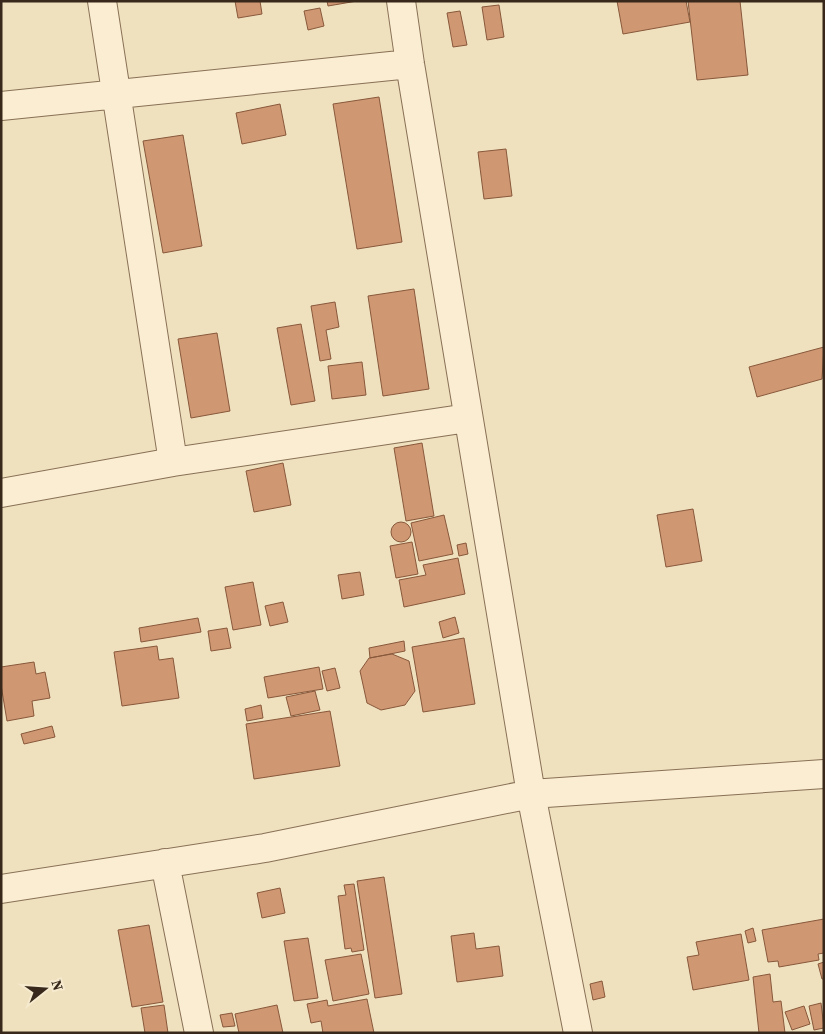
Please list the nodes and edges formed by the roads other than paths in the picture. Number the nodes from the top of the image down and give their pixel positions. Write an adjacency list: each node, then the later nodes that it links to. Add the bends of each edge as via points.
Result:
1 (102, 1): 4 (street)
2 (402, 1): 3 (street)
3 (410, 64): 4 (street); 6 (street)
4 (117, 93): 5 (street); 7 (street)
5 (1, 106)
6 (468, 418): 7 (street); 10 (street)
7 (174, 462): 8 (street)
8 (1, 494)
9 (824, 774): 10 (street)
10 (531, 794): 11 (street, via 264,848); 14 (street)
11 (165, 863): 12 (street); 13 (street)
12 (1, 889)
13 (199, 1033)
14 (578, 1033)

